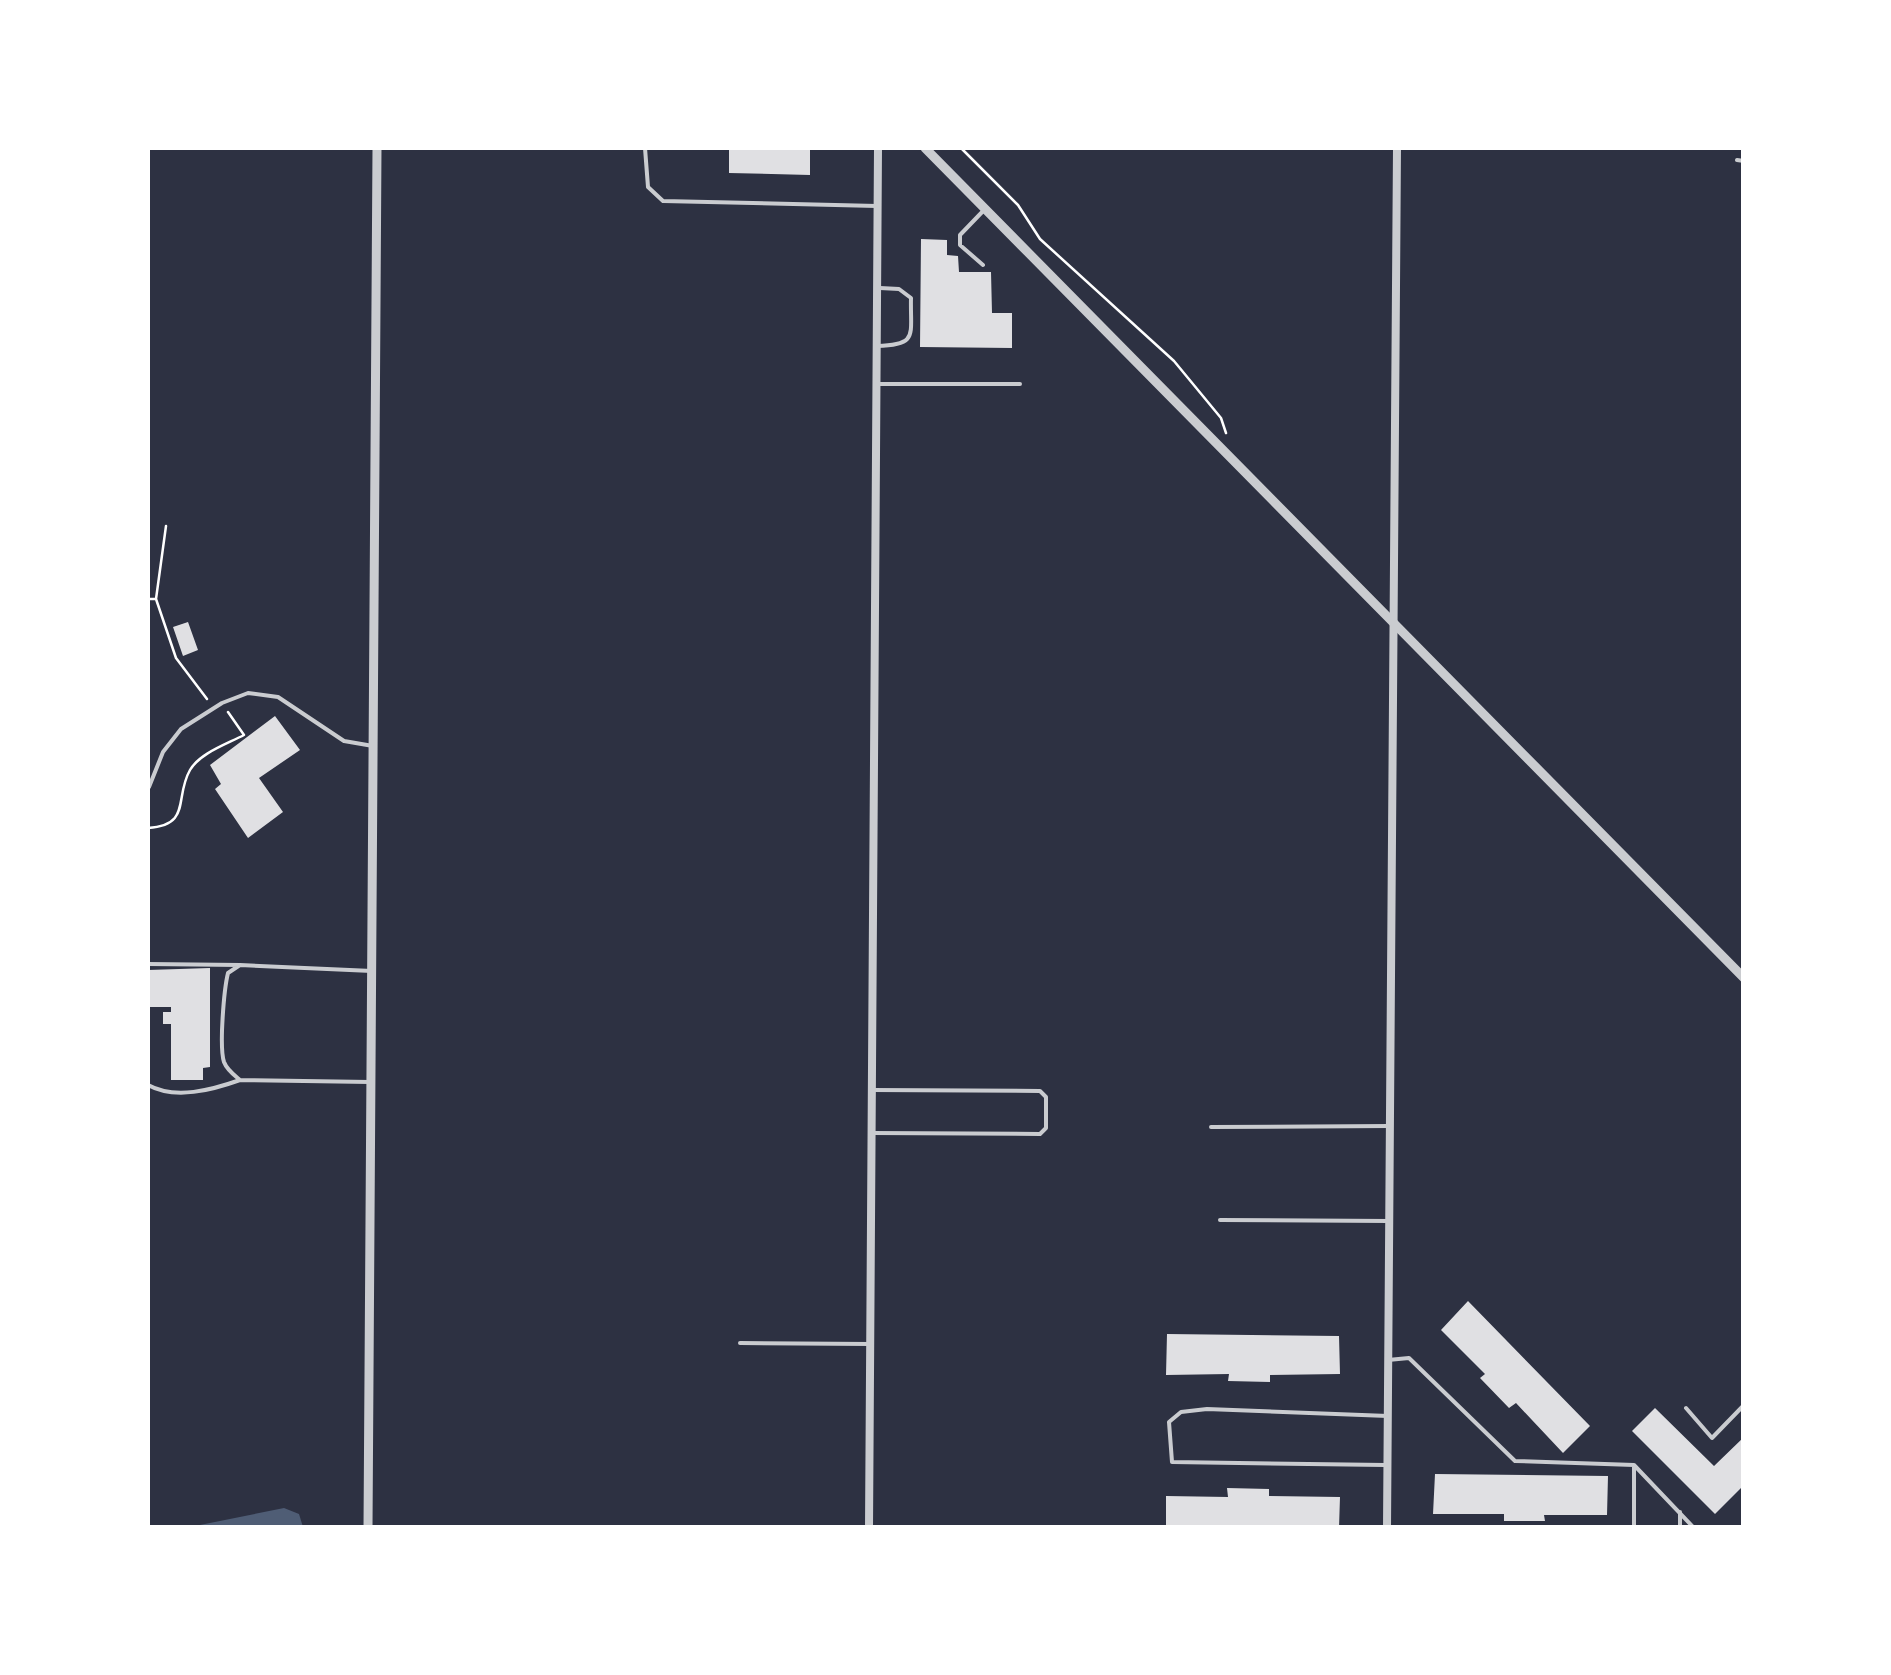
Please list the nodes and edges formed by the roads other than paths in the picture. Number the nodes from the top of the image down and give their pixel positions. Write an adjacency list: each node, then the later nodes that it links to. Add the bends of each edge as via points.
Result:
1 (376, 148): 14 (street)
2 (645, 148): 6 (lane, via 648,187 663,202)
3 (878, 148): 6 (street)
4 (924, 148): 7 (street)
5 (1397, 148): 13 (street)
6 (878, 206): 9 (street)
7 (985, 209): 8 (lane, via 960,235 960,245); 13 (street)
8 (983, 265)
9 (878, 288): 10 (street); 10 (lane, via 899,289 911,298 907,342)
10 (877, 346): 11 (street)
11 (877, 384): 12 (lane); 23 (street)
12 (1020, 384)
13 (1393, 623): 19 (street); 24 (street)
14 (373, 746): 15 (lane, via 344,741 278,697 248,693 182,729 163,752); 18 (street)
15 (149, 787)
16 (148, 964): 17 (lane)
17 (240, 965): 18 (lane); 20 (lane, via 228,973 225,987 223,1060)
18 (372, 971): 21 (street)
19 (1744, 978)
20 (240, 1080): 21 (lane); 22 (lane, via 190,1092 159,1092)
21 (371, 1082): 38 (street)
22 (148, 1085)
23 (872, 1090): 26 (street); 26 (lane, via 1040,1091 1046,1097 1040,1134)
24 (1390, 1126): 25 (lane); 28 (street)
25 (1212, 1127)
26 (872, 1132): 30 (street)
27 (1220, 1220): 28 (lane)
28 (1389, 1221): 31 (street)
29 (740, 1343): 30 (lane)
30 (870, 1344): 39 (street)
31 (1388, 1360): 34 (street); 36 (lane, via 1410,1358 1515,1461)
32 (1744, 1406): 33 (lane, via 1712,1438)
33 (1686, 1408)
34 (1388, 1416): 35 (street); 35 (lane, via 1208,1409 1181,1412 1169,1422 1172,1462)
35 (1387, 1465): 40 (street)
36 (1634, 1465): 37 (lane); 41 (lane)
37 (1680, 1511): 42 (lane); 43 (lane)
38 (368, 1528)
39 (869, 1528)
40 (1387, 1528)
41 (1634, 1528)
42 (1680, 1528)
43 (1694, 1528)

